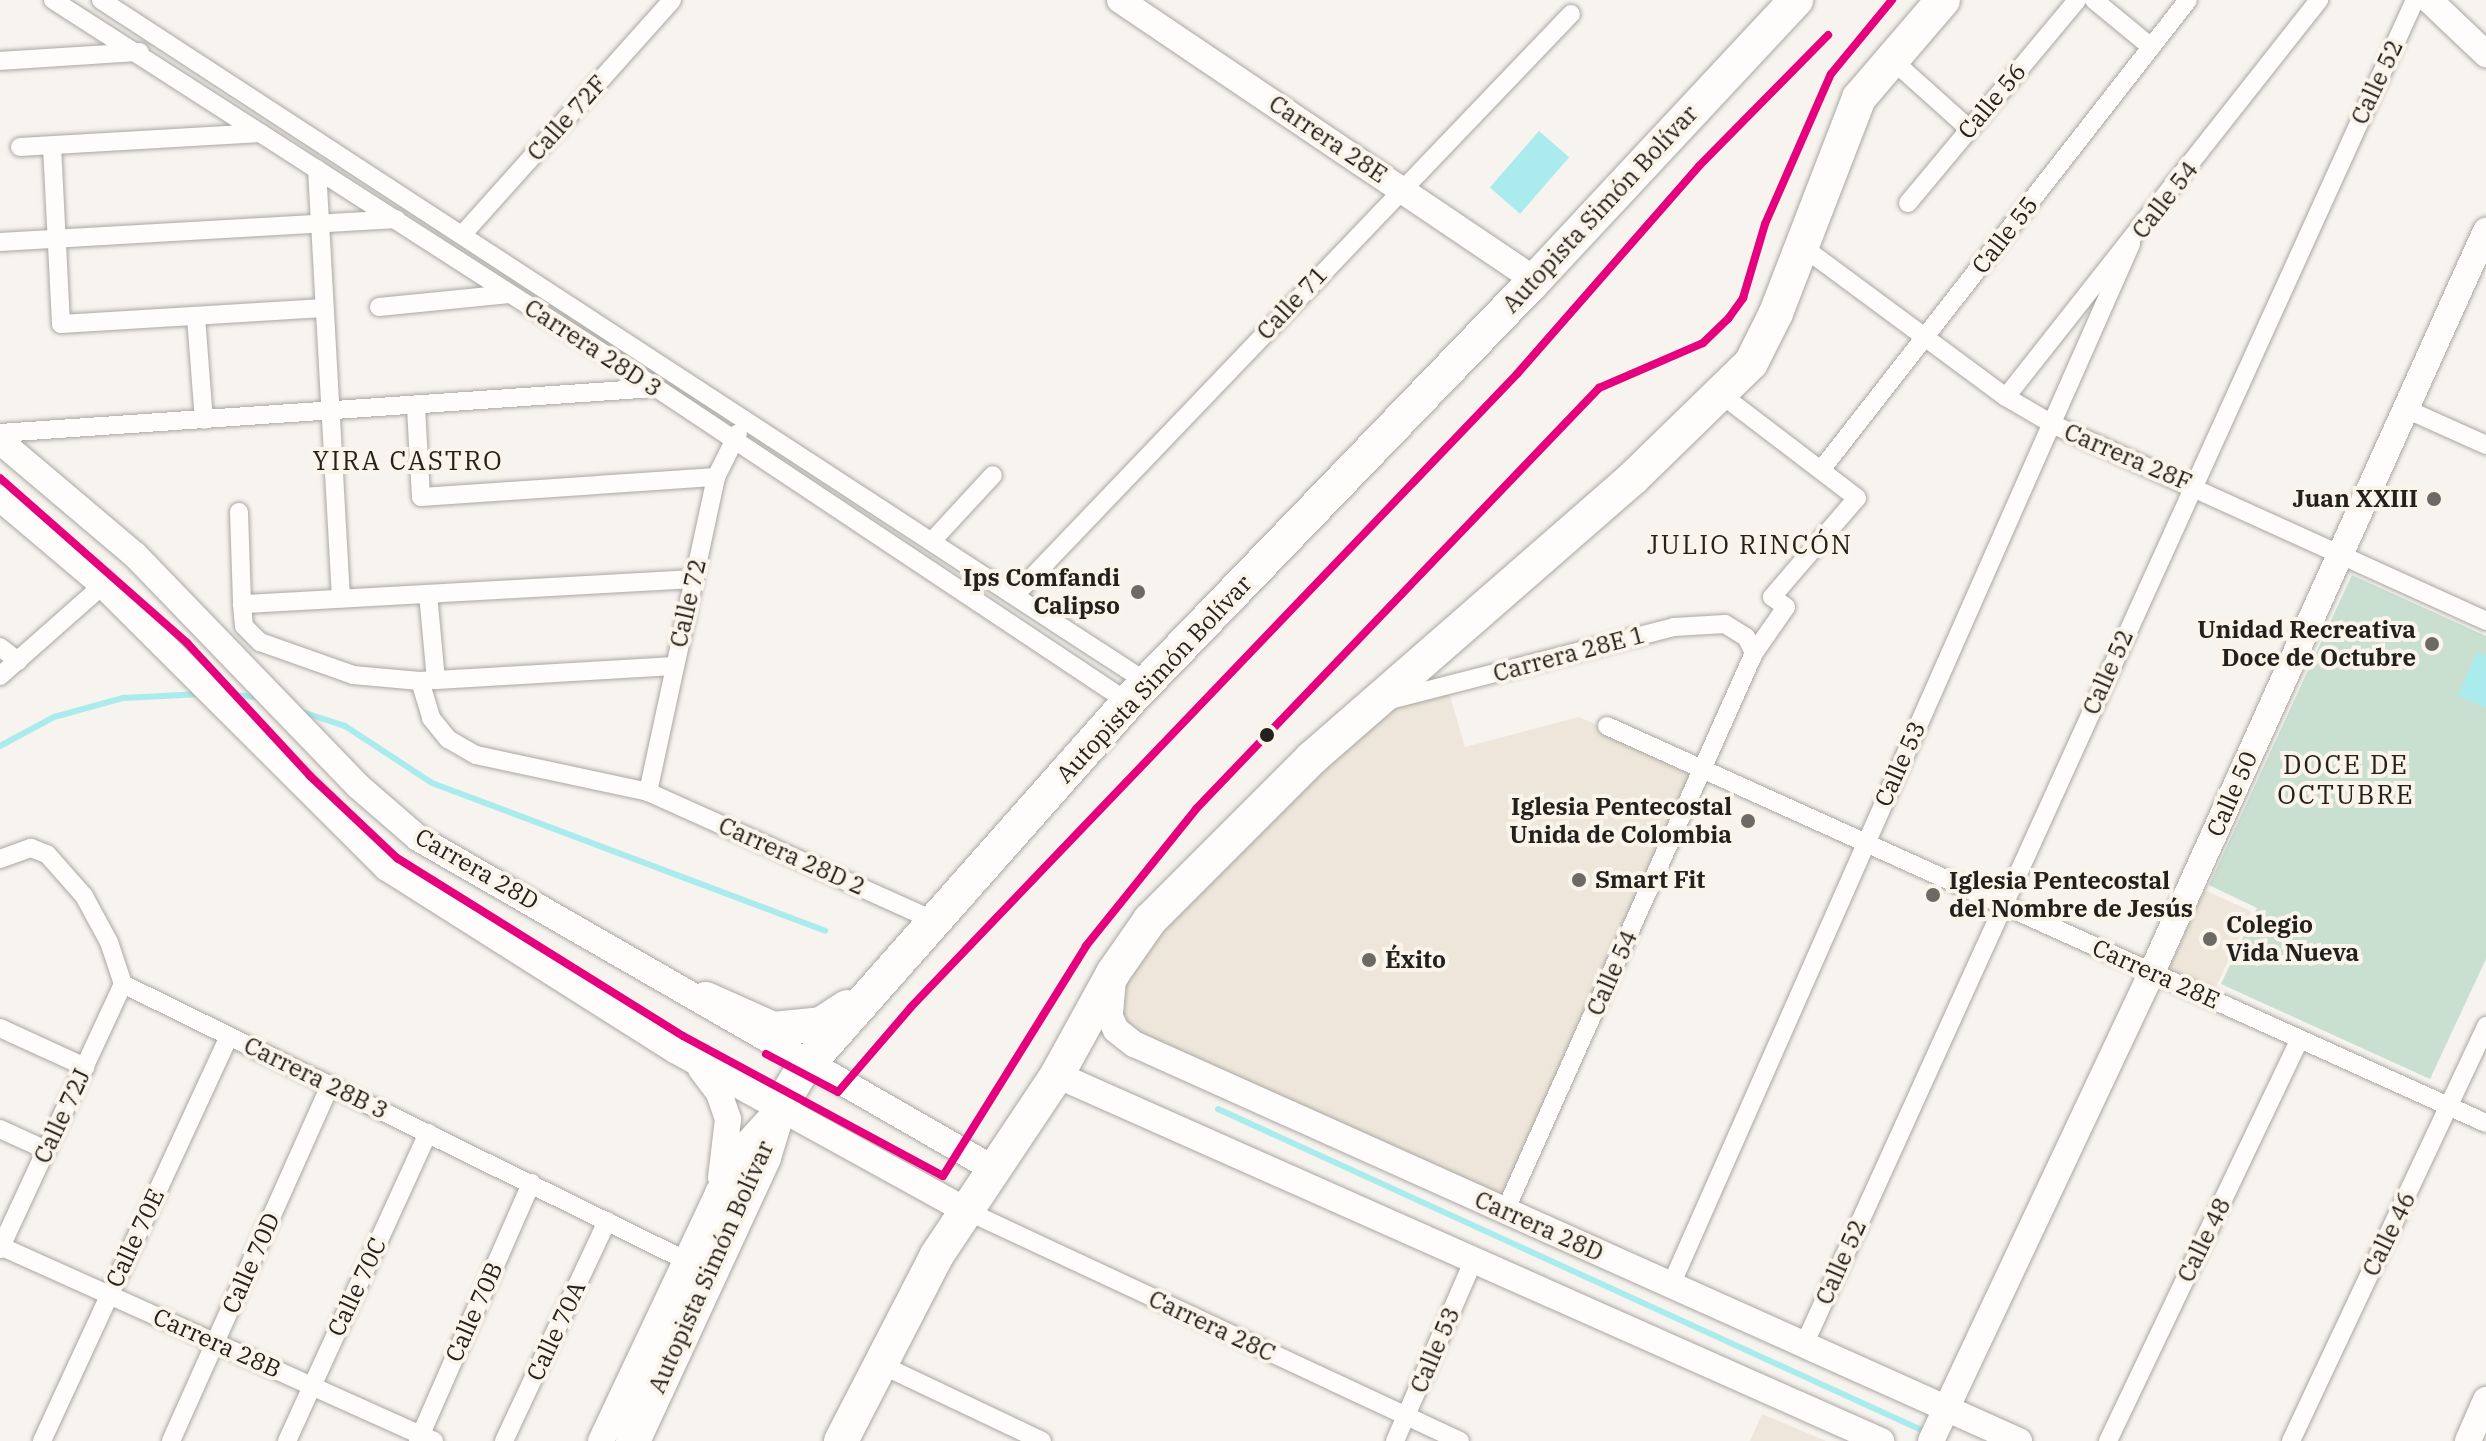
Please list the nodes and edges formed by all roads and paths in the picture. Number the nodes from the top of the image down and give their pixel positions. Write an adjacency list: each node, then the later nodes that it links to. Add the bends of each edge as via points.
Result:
1 (53, 0): 15 (street, Carrera 28D 3)
2 (101, 0): 29 (street, Carrera 28D 3)
3 (672, 0): 29 (street, Calle 72F)
4 (1120, 0): 24 (street, Carrera 28E)
5 (1796, 0): 34 (highway, Autopista Simón Bolívar)
6 (1943, 0): 17 (highway)
7 (2077, 0): 19 (street, Calle 56)
8 (2094, 0): 14 (street)
9 (2188, 0): 14 (street, Calle 55)
10 (2319, 0): 33 (street, Calle 54)
11 (2415, 0): 57 (street, Calle 52)
12 (2429, 0): 16 (street)
13 (1571, 14): 24 (street, Calle 71)
14 (2151, 47): 39 (street, Calle 55)
15 (140, 52): 18 (street); 20 (street, Carrera 28D 3)
16 (2486, 54)
17 (1889, 57): 19 (street); 32 (highway, via 1859,98)
18 (0, 61)
19 (1968, 128): 25 (street, Calle 56)
20 (261, 133): 21 (street); 23 (street, Carrera 28D 3)
21 (52, 146): 22 (street); 30 (street)
22 (20, 147)
23 (317, 169): 26 (street, Carrera 28D 3); 27 (street)
24 (1401, 188): 34 (street, Carrera 28E); 65 (street, Calle 71)
25 (1908, 203)
26 (396, 219): 27 (street); 35 (street, Carrera 28D 3)
27 (318, 226): 30 (street); 37 (street)
28 (2486, 231): 45 (street, Calle 50)
29 (462, 235): 40 (street, Carrera 28D 3)
30 (57, 240): 31 (street); 38 (street, via 61,324)
31 (0, 242)
32 (1799, 244): 39 (street, Carrera 28F); 42 (highway, via 1751,363)
33 (2131, 244): 43 (street, Calle 54); 49 (street, Calle 53)
34 (1535, 280): 75 (highway, Autopista Simón Bolívar)
35 (509, 294): 36 (street); 41 (street, Carrera 28D 3)
36 (379, 307)
37 (324, 308): 38 (street); 46 (street)
38 (196, 317): 47 (street)
39 (1925, 337): 43 (street, Carrera 28F); 54 (street, Calle 55)
40 (652, 359): 41 (street); 48 (street, Carrera 28D 3)
41 (648, 383): 44 (street); 52 (street, Carrera 28D 3)
42 (1723, 396): 54 (street); 76 (highway)
43 (2006, 397): 49 (street, Carrera 28F)
44 (416, 408): 46 (street); 56 (street, via 421,497)
45 (2406, 409): 53 (street); 61 (street, Calle 50)
46 (331, 413): 47 (street); 66 (street)
47 (204, 420): 50 (street)
48 (747, 421): 52 (street, Calle 72); 60 (street, Carrera 28D 3)
49 (2052, 424): 57 (street, Carrera 28F); 80 (street, Calle 53)
50 (0, 433)
51 (0, 441): 88 (street, Carrera 28D, via 135,555 358,786 418,838)
52 (731, 442): 56 (street, Calle 72); 75 (street, Carrera 28D 3)
53 (2486, 445)
54 (1821, 470): 70 (street, Calle 54, via 1857,498 1772,597 1786,607)
55 (993, 475): 60 (street)
56 (716, 477): 62 (street, Calle 72)
57 (2193, 484): 61 (street, Carrera 28F); 82 (street, Calle 52)
58 (0, 498): 63 (street, Carrera 28D)
59 (239, 512): 67 (street)
60 (933, 540): 65 (street, Carrera 28D 3)
61 (2341, 553): 68 (street, Carrera 28F); 84 (street, Calle 50)
62 (694, 579): 64 (street); 72 (street, Calle 72)
63 (103, 585): 71 (street); 93 (street, Carrera 28D, via 387,868)
64 (428, 594): 66 (street); 74 (street, Carrera 28D 2)
65 (1015, 595): 75 (street, Carrera 28D 3)
66 (341, 597): 67 (street)
67 (242, 604): 74 (street, via 244,626 260,642 353,675)
68 (2486, 621)
69 (0, 647): 71 (street)
70 (1754, 653): 76 (street, Carrera 28E 1, via 1746,637 1725,624 1674,627); 78 (street, Calle 54)
71 (18, 661): 73 (street)
72 (674, 666): 74 (street); 79 (street, Calle 72)
73 (0, 676)
74 (428, 680): 79 (street, Carrera 28D 2, via 431,718 448,739 476,755)
75 (1138, 693): 83 (highway, Autopista Simón Bolívar)
76 (1371, 704): 85 (highway, via 1190,878 1150,920)
77 (1607, 726): 78 (street, Carrera 28E)
78 (1702, 770): 80 (street, Carrera 28E); 108 (street, Calle 54)
79 (648, 792): 83 (street, Carrera 28D 2)
80 (1865, 843): 82 (street, Carrera 28E); 113 (street, Calle 53)
81 (3, 856): 87 (street, via 31,848 47,854 84,896 109,942)
82 (2003, 905): 84 (street, Carrera 28E); 116 (street, Calle 52)
83 (935, 921): 86 (highway, Autopista Simón Bolívar)
84 (2152, 972): 92 (street, Carrera 28E); 121 (street, Calle 50)
85 (1113, 973): 96 (highway); 108 (street, Carrera 28D, via 1110,1017 1116,1030 1134,1044)
86 (884, 976): 88 (highway, via 836,1018 805,1028 757,1026); 94 (highway, Autopista Simón Bolívar)
87 (123, 984): 91 (street, Carrera 28B 3); 95 (street, Calle 72J)
88 (706, 999): 94 (street, Carrera 28D)
89 (2486, 1026): 98 (street, Calle 46)
90 (0, 1028): 95 (street)
91 (229, 1036): 97 (street, Carrera 28B 3); 114 (street, Calle 70E)
92 (2300, 1039): 98 (street, Carrera 28E); 135 (street, Calle 48)
93 (675, 1050): 99 (street, Carrera 28D); 106 (street, via 700,1068 719,1093 728,1119)
94 (808, 1063): 99 (highway, Autopista Simón Bolívar); 104 (street, Carrera 28D)
95 (85, 1067): 103 (street, Calle 72J)
96 (1057, 1075): 104 (highway); 111 (street)
97 (330, 1085): 102 (street, Carrera 28B 3); 115 (street, Calle 70D)
98 (2450, 1107): 100 (street, Carrera 28E); 136 (street, Calle 46)
99 (779, 1108): 106 (street, via 744,1147); 107 (street, Carrera 28D); 129 (highway, Autopista Simón Bolívar, via 764,1157)
100 (2486, 1123)
101 (0, 1129): 103 (street)
102 (428, 1133): 105 (street, Carrera 28B 3); 118 (street, Calle 70C)
103 (46, 1150): 110 (street, Calle 72J)
104 (992, 1168): 107 (highway)
105 (531, 1183): 109 (street, Carrera 28B 3); 123 (street, Calle 70B)
106 (718, 1193): 112 (street)
107 (965, 1210): 117 (highway); 120 (street, Carrera 28C)
108 (1505, 1211): 113 (street, Carrera 28D)
109 (607, 1221): 112 (street, Carrera 28B 3); 127 (street, Calle 70A)
110 (0, 1247): 114 (street, Carrera 28B)
111 (1474, 1259): 120 (street, Calle 53); 133 (street)
112 (685, 1260): 128 (street)
113 (1671, 1285): 116 (street, Carrera 28D)
114 (109, 1295): 115 (street, Carrera 28B); 124 (street, Calle 70E)
115 (215, 1342): 118 (street, Carrera 28B); 125 (street, Calle 70D)
116 (1804, 1345): 121 (street, Carrera 28D)
117 (882, 1365): 122 (highway); 130 (street)
118 (312, 1386): 123 (street, Carrera 28B); 126 (street, Calle 70C)
119 (2486, 1400): 137 (street)
120 (1406, 1416): 131 (street, Calle 53); 132 (street, Carrera 28C)
121 (1940, 1422): 134 (street, Carrera 28D)
122 (846, 1435)
123 (424, 1439)
124 (42, 1441)
125 (171, 1441)
126 (287, 1441)
127 (504, 1441)
128 (601, 1441)
129 (633, 1441)
130 (1042, 1441)
131 (1395, 1441)
132 (1460, 1441)
133 (1881, 1441)
134 (2019, 1441)
135 (2108, 1441)
136 (2291, 1441)
137 (2468, 1441)

